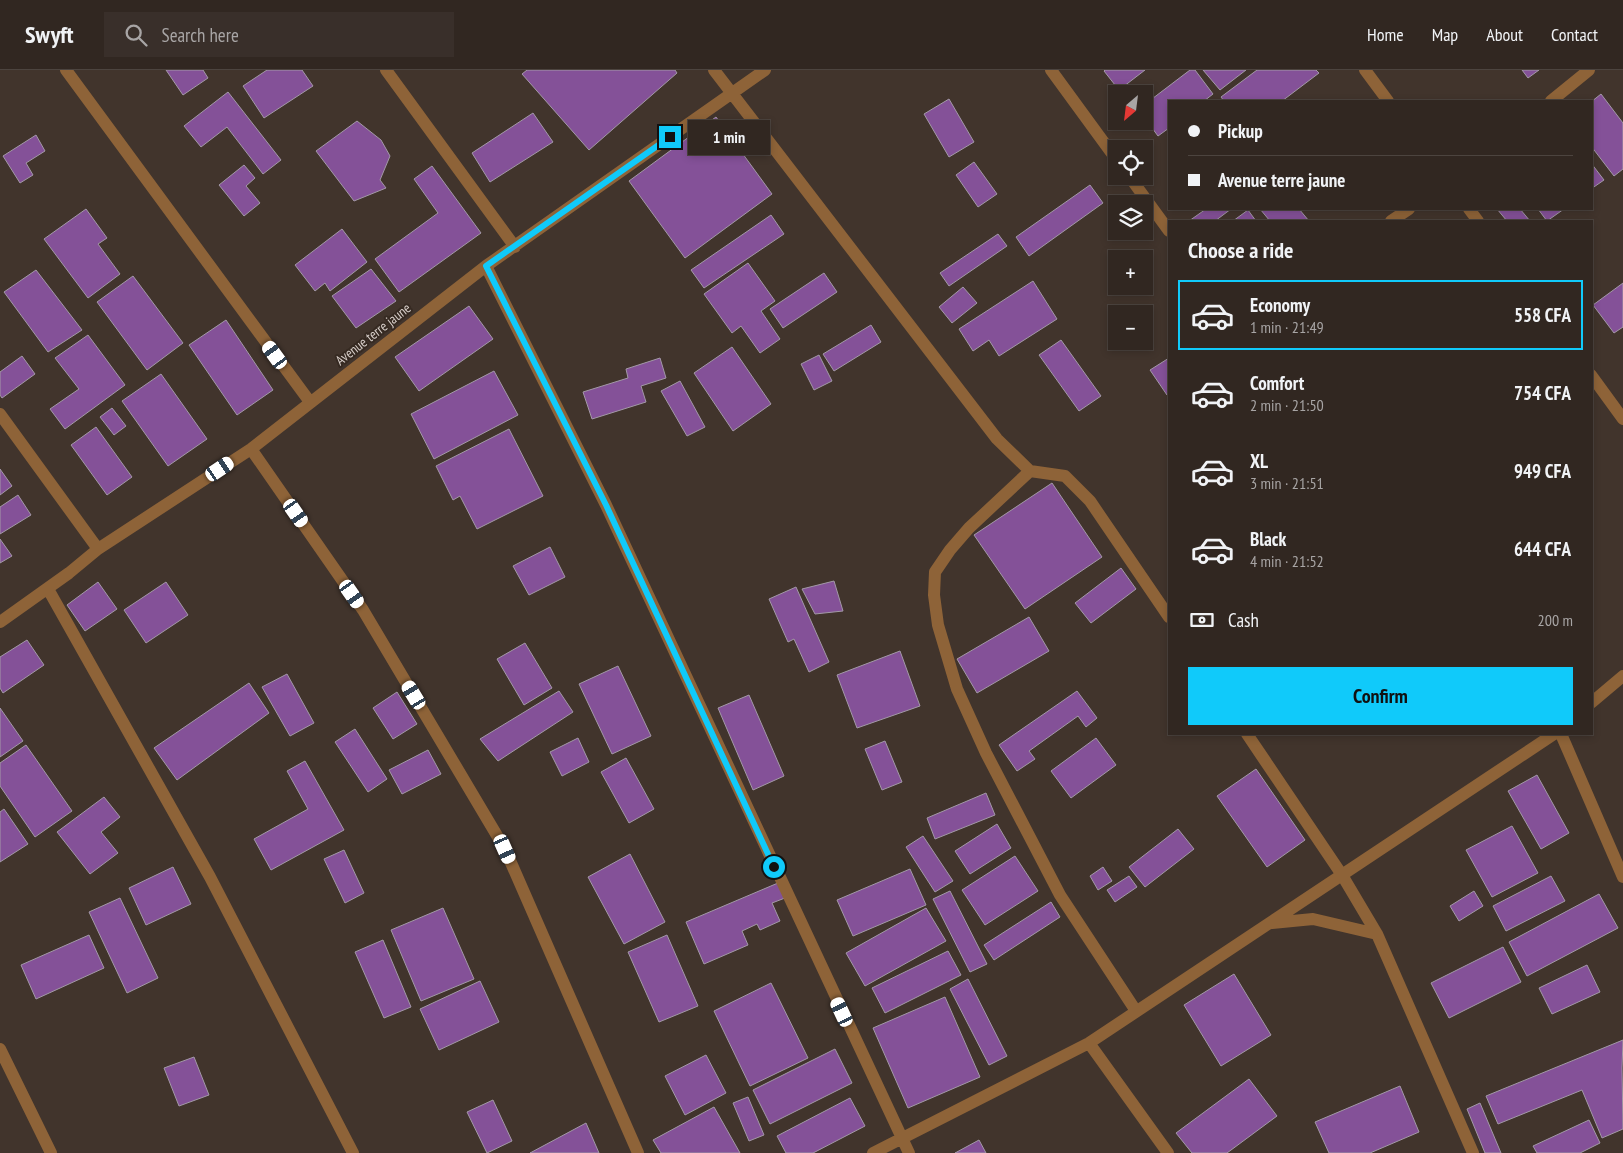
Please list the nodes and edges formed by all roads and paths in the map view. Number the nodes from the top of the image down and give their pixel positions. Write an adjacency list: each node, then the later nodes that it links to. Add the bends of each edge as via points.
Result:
1 (66, 70): 19 (street)
2 (386, 70): 16 (street)
3 (714, 70): 8 (street)
4 (765, 70): 8 (street, Avenue terre jaune)
5 (1051, 70): 11 (street)
6 (1365, 70): 9 (street)
7 (1589, 70): 10 (street)
8 (731, 94): 16 (street, Avenue terre jaune); 23 (street, via 997,439)
9 (1387, 100)
10 (1552, 100)
11 (1108, 148)
12 (1136, 185): 15 (street)
13 (1408, 210): 14 (street)
14 (1392, 220)
15 (1168, 230)
16 (515, 247): 17 (street, Avenue terre jaune)
17 (486, 266): 19 (street, Avenue terre jaune); 40 (street, via 606,505)
18 (1593, 378): 21 (street)
19 (310, 402): 22 (street, Avenue terre jaune)
20 (0, 414): 24 (street)
21 (1623, 419)
22 (251, 449): 24 (street, Avenue terre jaune); 43 (street, via 363,610 505,849)
23 (1030, 471): 26 (street, via 1065,476 1090,501); 37 (street, via 969,528 935,572 938,625 957,689 986,753 1060,895)
24 (98, 550): 25 (street, Avenue terre jaune)
25 (48, 589): 27 (street, Avenue terre jaune); 42 (street, via 210,877)
26 (1168, 617)
27 (0, 622)
28 (1623, 676): 29 (street)
29 (1593, 701)
30 (1248, 735): 33 (street)
31 (1552, 735): 33 (street)
32 (1562, 735): 34 (street)
33 (1342, 875): 35 (street); 36 (street)
34 (1623, 877)
35 (1269, 923): 36 (street, via 1312,919); 37 (street)
36 (1377, 934): 47 (street)
37 (1136, 1011): 38 (street)
38 (1089, 1042): 40 (street); 46 (street)
39 (0, 1050): 41 (street)
40 (901, 1138): 44 (street); 45 (street)
41 (51, 1153)
42 (353, 1153)
43 (638, 1153)
44 (873, 1153)
45 (909, 1153)
46 (1168, 1153)
47 (1473, 1153)

